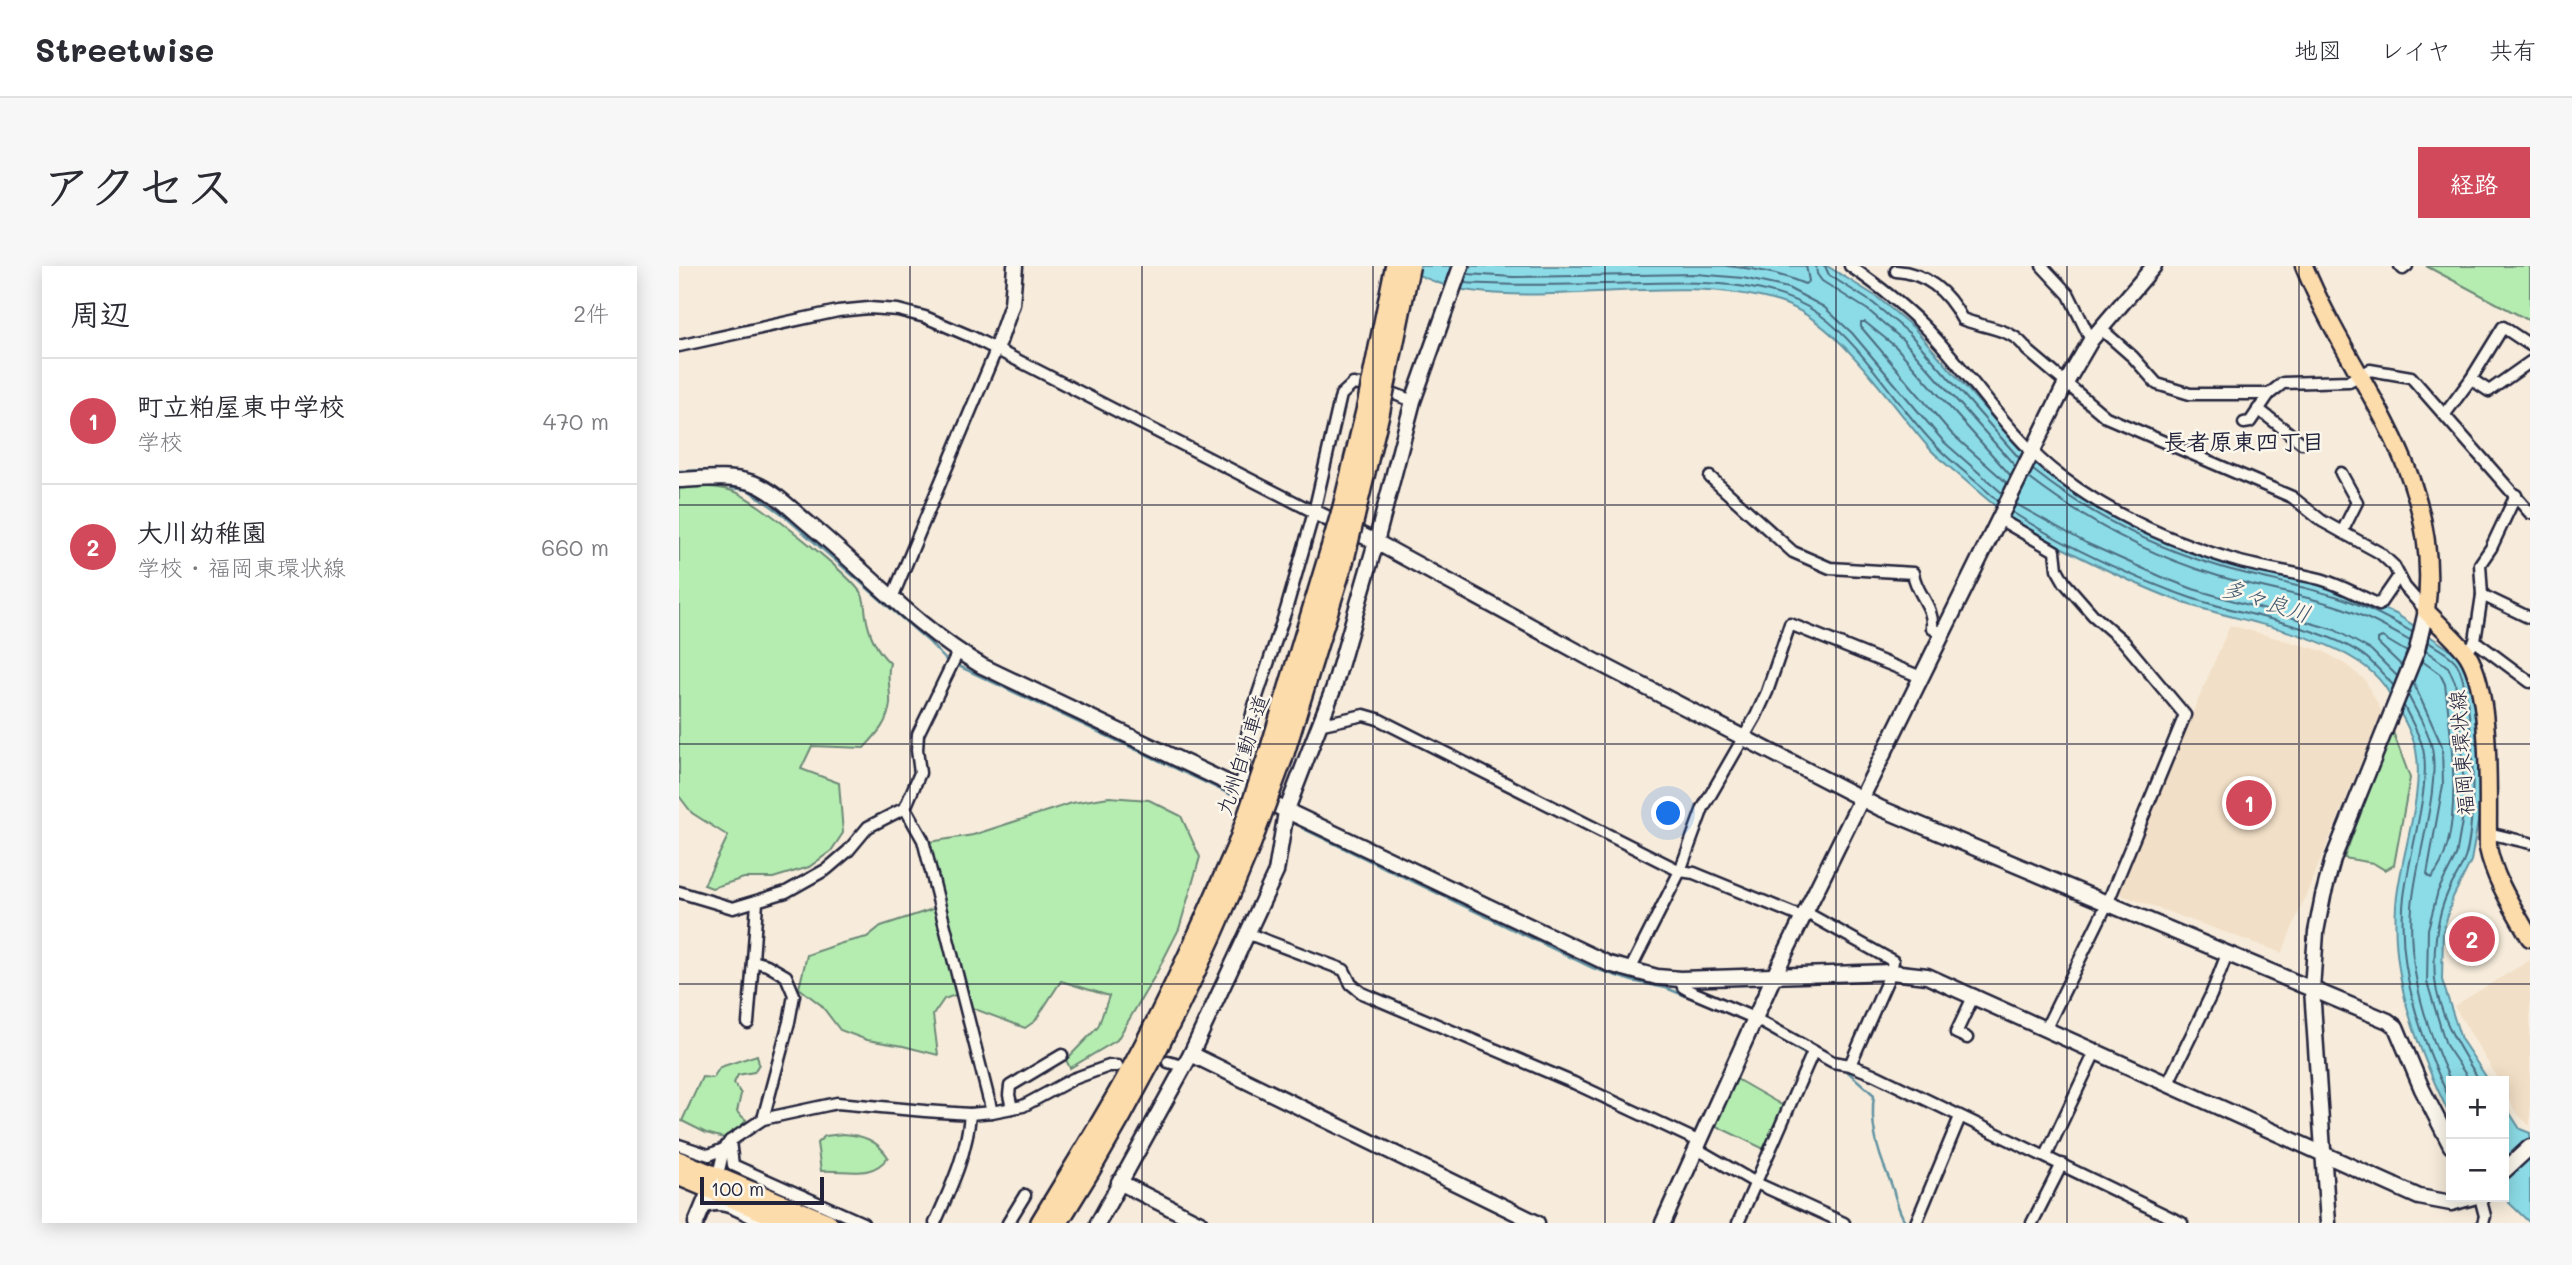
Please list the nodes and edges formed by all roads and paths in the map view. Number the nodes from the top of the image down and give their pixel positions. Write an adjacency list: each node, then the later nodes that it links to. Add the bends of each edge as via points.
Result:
1 (1015, 266): 15 (street, via 1012,304)
2 (1395, 266): 23 (highway, 九州自動車道, bridge)
3 (1410, 266): 23 (highway, 九州自動車道, bridge)
4 (1461, 266): 21 (street)
5 (1850, 266): 27 (street, via 1925,327)
6 (2042, 266): 12 (street)
7 (2154, 266): 12 (street)
8 (2304, 266): 17 (main road)
9 (2400, 266): 10 (street, via 2403,270)
10 (2407, 266)
11 (1896, 271): 19 (street, via 1912,272 1947,294 1962,319 2013,334)
12 (2096, 334): 19 (street); 20 (street, via 2133,358 2157,384 2190,394)
13 (2530, 345): 18 (street, via 2503,327)
14 (679, 346): 15 (street, via 869,308 925,317)
15 (996, 350): 32 (street); 39 (street)
16 (2530, 362): 18 (street, via 2489,391)
17 (2361, 374): 20 (street, via 2349,381 2283,383); 24 (street, via 2370,370 2411,377); 40 (main road, via 2405,460 2423,517 2429,575)
18 (2471, 379): 24 (street)
19 (2066, 383): 27 (street); 35 (street, via 2106,417 2282,493)
20 (2269, 394): 22 (street)
21 (1413, 401): 32 (street, via 1353,384 1341,395); 36 (street)
22 (2259, 409): 25 (street); 26 (street)
23 (1373, 410): 55 (highway, 九州自動車道, bridge, via 1338,554)
24 (2445, 414): 31 (street)
25 (2244, 423)
26 (2302, 443)
27 (2032, 452): 34 (street); 37 (street, via 2111,508 2217,555 2322,580 2379,605)
28 (2341, 473): 35 (street, via 2357,502)
29 (1710, 477): 42 (street, via 1793,552 1830,568 1913,573 1915,587 1933,617 1932,628)
30 (679, 480): 39 (street, via 740,480 762,488)
31 (2516, 495): 33 (street); 38 (street, via 2480,564)
32 (1314, 512): 36 (street); 49 (street, via 1255,706)
33 (2530, 513)
34 (2001, 520): 42 (street); 59 (street, via 2055,551 2065,583 2124,642 2186,715)
35 (2342, 532): 37 (street, via 2380,553)
36 (1376, 542): 47 (street); 48 (street)
37 (2399, 576): 40 (street)
38 (2482, 595): 41 (street); 43 (street)
39 (892, 598): 44 (street)
40 (2426, 611): 43 (main road, 福岡東環状線); 69 (street, via 2391,717 2327,878 2316,932)
41 (2530, 618)
42 (1942, 635): 45 (street)
43 (2471, 647): 46 (street); 53 (main road, 福岡東環状線, via 2487,758)
44 (958, 652): 49 (street); 51 (street, via 918,734 920,773)
45 (1921, 677): 48 (street, via 1790,624 1767,692); 50 (street)
46 (2530, 682)
47 (1318, 726): 52 (street); 56 (street, via 1364,715 1378,719)
48 (1742, 738): 50 (street); 56 (street, via 1703,807)
49 (1240, 787): 52 (street)
50 (1861, 799): 59 (street); 60 (street)
51 (905, 808): 58 (street, via 868,827 827,869); 84 (street, via 923,840)
52 (1286, 812): 61 (street, via 1276,872); 65 (street, via 1599,960)
53 (2488, 833): 54 (street); 62 (main road, 福岡東環状線, via 2495,872)
54 (2530, 843)
55 (1244, 845): 113 (highway, 九州自動車道, via 1125,1080); 114 (highway, 九州自動車道, via 1197,971)
56 (1680, 871): 60 (street); 65 (street)
57 (679, 892): 58 (street, via 733,908)
58 (757, 902): 64 (street)
59 (2107, 904): 63 (street); 73 (street)
60 (1805, 915): 66 (street, via 1893,961); 67 (street)
61 (1249, 934): 78 (street); 91 (street, via 1344,971 1362,993 1574,1083)
62 (2530, 938)
63 (2227, 954): 69 (street); 82 (street)
64 (753, 961): 72 (street); 87 (street, via 786,976 794,995)
65 (1630, 970): 68 (street)
66 (1891, 972): 67 (street); 70 (street, via 1927,976); 80 (street)
67 (1774, 976): 68 (street); 71 (street)
68 (1680, 979): 71 (street, via 1690,991)
69 (2312, 989): 88 (street, via 2396,1027); 93 (street)
70 (1974, 996): 73 (street); 74 (street, via 1956,1032)
71 (1755, 1018): 76 (street); 91 (street)
72 (748, 1023)
73 (2046, 1028): 75 (street)
74 (1967, 1038)
75 (2096, 1050): 82 (street); 94 (street)
76 (1813, 1052): 80 (street); 101 (street)
77 (1062, 1055): 83 (street, via 1010,1086)
78 (1187, 1060): 79 (street); 100 (street); 117 (street)
79 (1168, 1062)
80 (1850, 1065): 86 (street)
81 (1117, 1066): 83 (street, via 1073,1079)
82 (2168, 1083): 93 (street)
83 (1012, 1108): 84 (street)
84 (992, 1112): 85 (street)
85 (970, 1114): 87 (street, via 837,1103); 111 (street, via 962,1160)
86 (1959, 1117): 94 (street); 122 (street)
87 (763, 1119): 90 (street)
88 (2447, 1139)
89 (679, 1145): 90 (street, via 709,1155)
90 (727, 1145): 99 (street); 110 (street, via 733,1165)
91 (1698, 1145): 101 (street); 118 (street)
92 (2530, 1147): 97 (street)
93 (2322, 1153): 103 (street, via 2429,1200); 125 (street)
94 (2046, 1156): 96 (street)
95 (679, 1161): 99 (highway)
96 (2062, 1164): 123 (street); 124 (street)
97 (2509, 1166)
98 (679, 1176): 99 (highway)
99 (714, 1181): 106 (street); 108 (highway); 109 (highway)
100 (1119, 1182): 115 (street); 116 (street)
101 (1756, 1183): 105 (street); 119 (street)
102 (1025, 1195): 112 (street)
103 (2455, 1202)
104 (2481, 1202): 126 (street)
105 (1818, 1212): 120 (street); 121 (street)
106 (699, 1216): 107 (street, via 711,1204 721,1204)
107 (763, 1223)
108 (791, 1223)
109 (828, 1223)
110 (863, 1223)
111 (935, 1223)
112 (1008, 1223)
113 (1039, 1223)
114 (1059, 1223)
115 (1098, 1223)
116 (1200, 1223)
117 (1537, 1223)
118 (1663, 1223)
119 (1738, 1223)
120 (1812, 1223)
121 (1844, 1223)
122 (1916, 1223)
123 (2032, 1223)
124 (2182, 1223)
125 (2328, 1223)
126 (2483, 1223)

